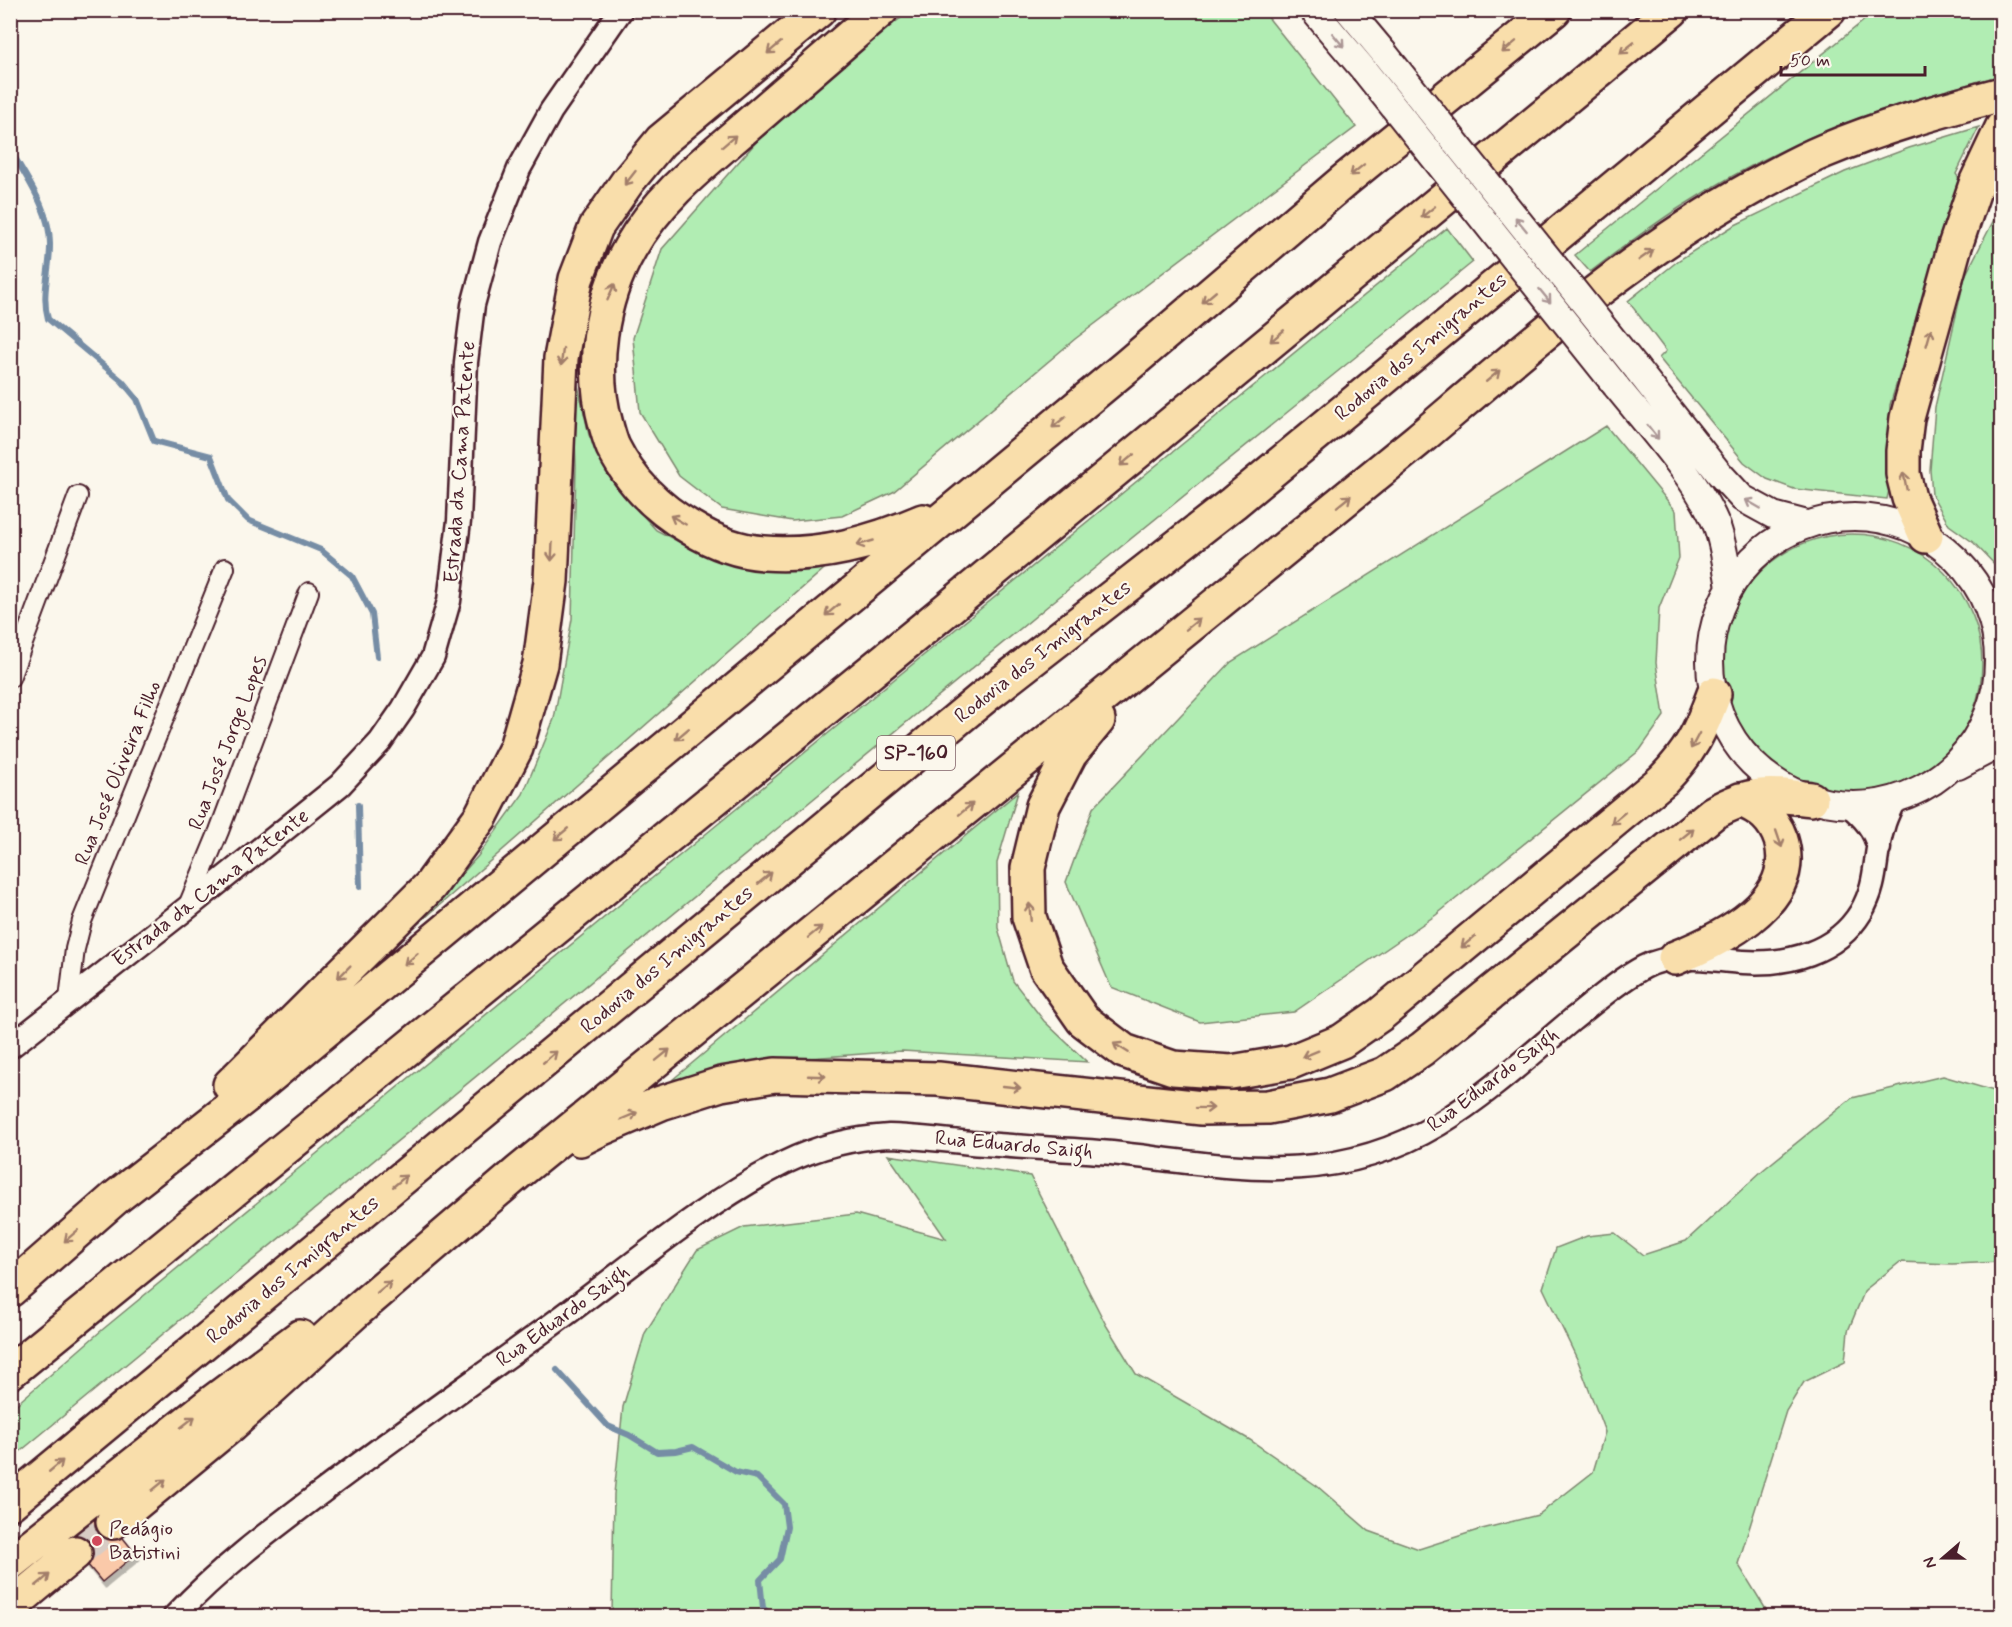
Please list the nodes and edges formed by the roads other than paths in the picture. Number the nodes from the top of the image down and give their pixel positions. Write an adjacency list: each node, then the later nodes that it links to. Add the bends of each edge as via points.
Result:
1 (621, 10): 29 (street, Estrada da Cama Patente, via 551,111 519,169 490,242 473,305 466,362 459,522 449,601 433,657 380,742 340,785)
2 (819, 10): 34 (highway, one-way to 34, via 662,141 596,227 576,279 561,358 551,581 540,664 516,748 482,816 430,886)
3 (881, 10): 12 (highway, one-way to 3, via 887,537 848,548 802,554 762,553 712,541 669,515 636,484 612,446 600,404 598,356 605,305 629,250 656,208 692,172)
4 (1313, 10): 16 (main road, one-way to 16, bridge, via 1684,472 1711,513)
5 (1348, 10): 13 (main road, one-way to 5, bridge, via 1773,515 1742,498 1718,472)
6 (1554, 10): 12 (highway, one-way to 12)
7 (1672, 10): 37 (highway, one-way to 37, via 923,629)
8 (1828, 10): 38 (highway, Rodovia dos Imigrantes / SP-160, one-way to 8, via 975,704 1233,503)
9 (2001, 94): 19 (highway, one-way to 9, via 1541,336 1633,264 1713,209 1823,151)
10 (2001, 128): 14 (highway, one-way to 10, via 1903,474 1907,418 1953,249)
11 (78, 496): 20 (street)
12 (958, 505): 34 (highway, one-way to 34, via 251,1092)
13 (1807, 524): 14 (main road, via 1837,517 1868,517 1898,523); 16 (main road, via 1763,548)
14 (1926, 536): 18 (main road, via 1965,570)
15 (225, 568): 31 (street, Rua José Oliveira Filho, via 82,921)
16 (1730, 587): 21 (main road, via 1713,630 1710,664)
17 (309, 592): 29 (street, Rua José Jorge Lopes)
18 (1997, 629): 23 (main road, via 1993,698 1982,729)
19 (1147, 661): 21 (highway, one-way to 19, via 1690,750 1663,780 1381,1014 1342,1041 1291,1062 1231,1072 1173,1068 1124,1051 1083,1020 1046,968 1029,917 1028,868 1043,806 1070,754); 33 (highway, one-way to 19)
20 (10, 678)
21 (1714, 694): 24 (main road, via 1727,729 1749,760 1778,784)
22 (2001, 743): 23 (main road)
23 (1947, 772): 26 (main road)
24 (1811, 799): 25 (highway, via 1752,795); 27 (main road)
25 (1740, 800): 30 (highway, one-way to 30, via 1759,808 1778,832 1783,851 1779,880 1767,901 1738,927); 33 (highway, one-way to 25, via 600,1129 661,1103 721,1084 775,1075 938,1079 1202,1108 1268,1107 1330,1095 1385,1074 1422,1049 1713,813)
26 (1894, 800): 27 (main road); 28 (street, Rua Eduardo Saigh)
27 (1850, 806): 28 (street, via 1868,823)
28 (1879, 848): 30 (street, Rua Eduardo Saigh, via 1868,898 1852,924 1833,942 1803,956 1768,963)
29 (187, 908): 31 (street, Estrada da Cama Patente)
30 (1675, 958): 43 (street, Rua Eduardo Saigh, via 1652,963 1620,982 1439,1124 1389,1149 1343,1162 1253,1169 1071,1149 889,1136 843,1142 785,1162 680,1230 380,1448 225,1567)
31 (69, 999): 32 (street, Estrada da Cama Patente)
32 (10, 1047)
33 (520, 1172): 36 (highway, one-way to 33)
34 (115, 1198): 35 (highway, one-way to 35)
35 (10, 1290)
36 (355, 1312): 39 (highway, one-way to 36, via 232,1424); 41 (highway, one-way to 36, via 333,1312)
37 (10, 1372)
38 (10, 1503)
39 (113, 1522)
40 (75, 1553): 42 (highway, one-way to 40)
41 (10, 1563)
42 (10, 1607)
43 (175, 1617)

